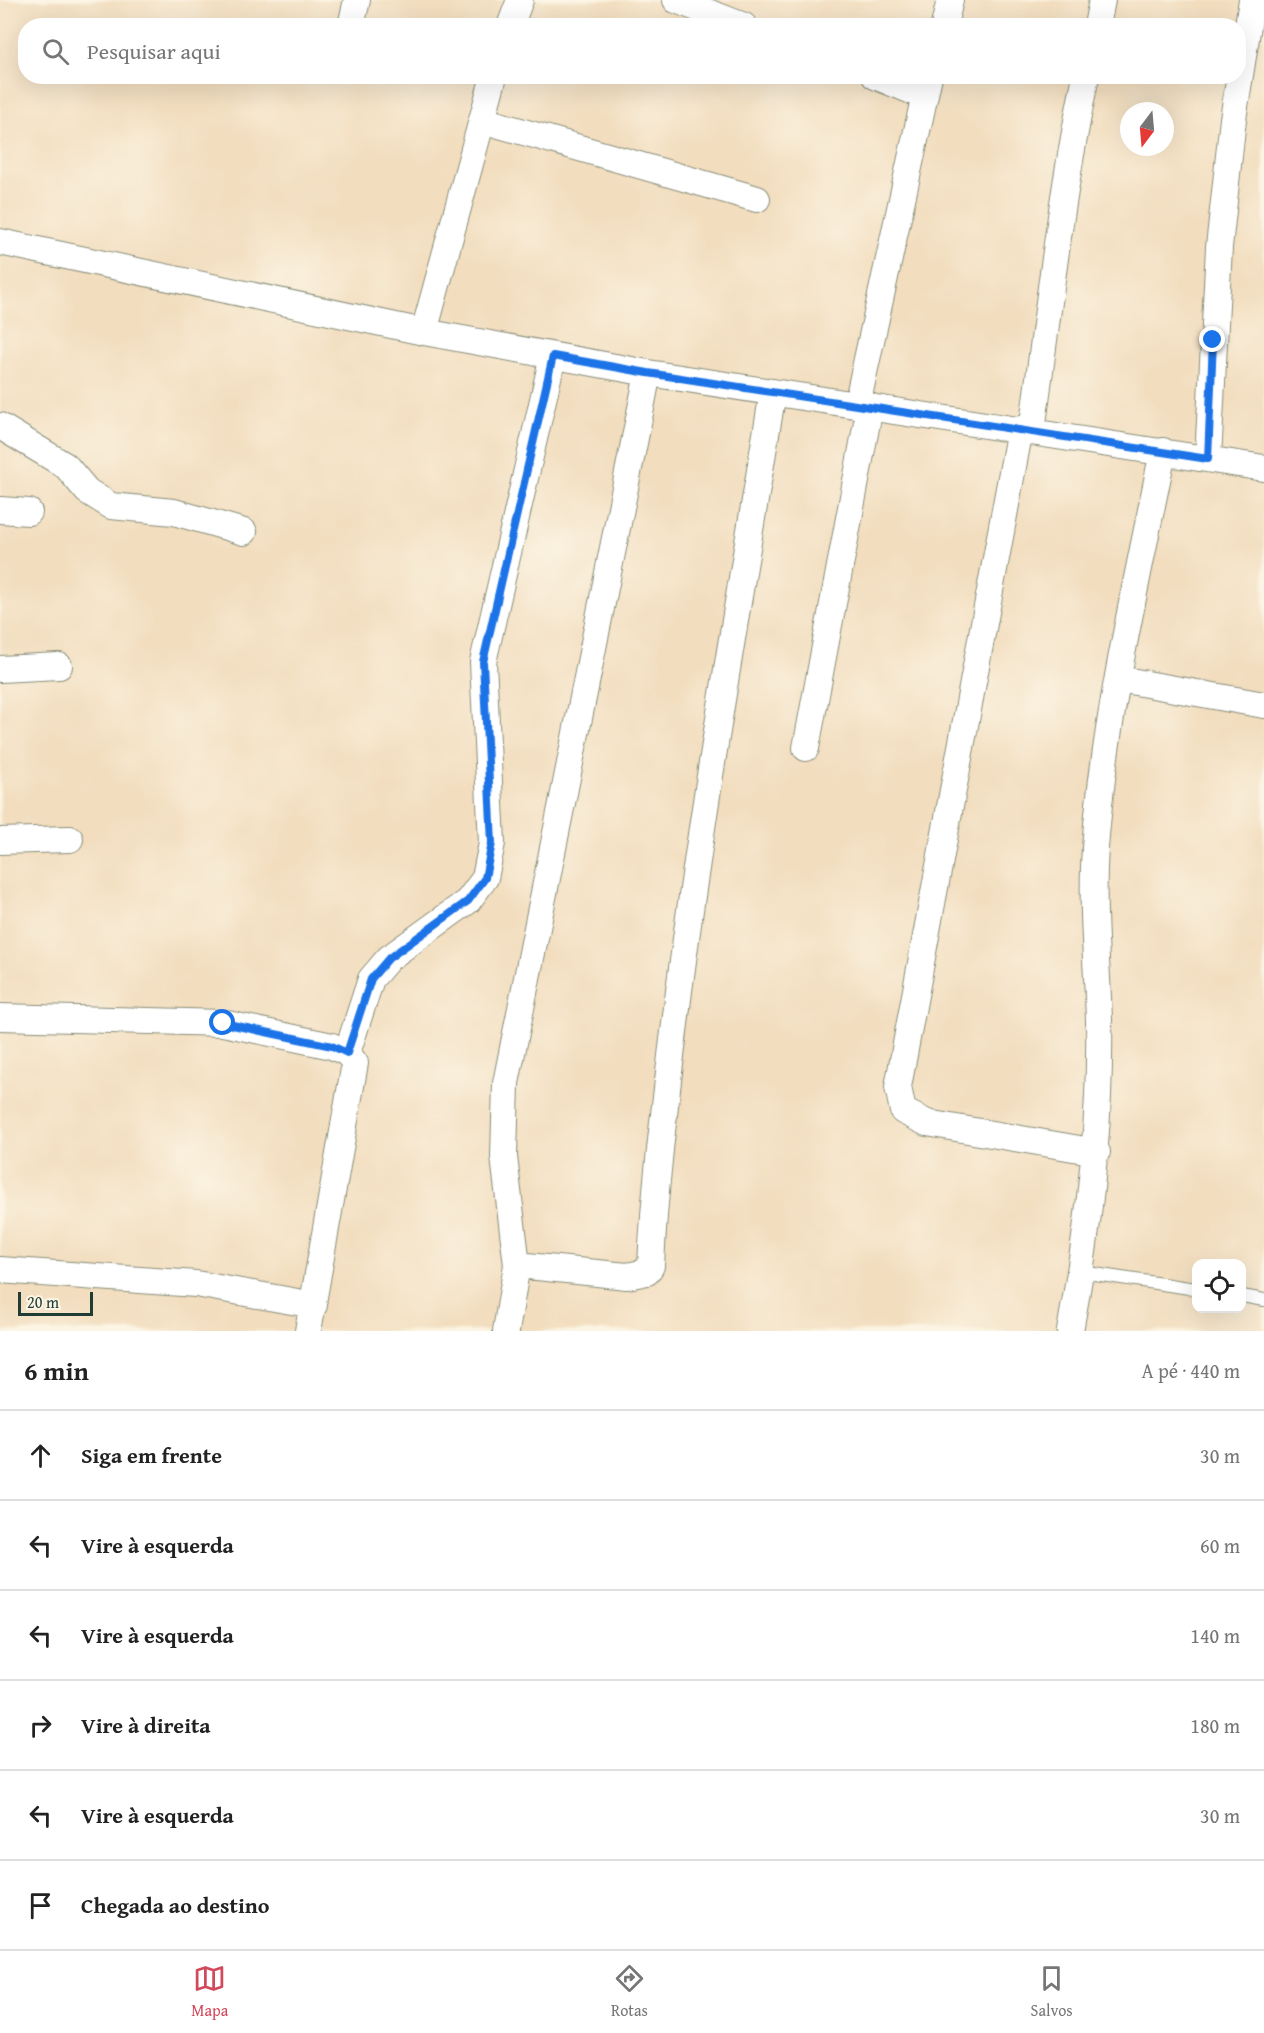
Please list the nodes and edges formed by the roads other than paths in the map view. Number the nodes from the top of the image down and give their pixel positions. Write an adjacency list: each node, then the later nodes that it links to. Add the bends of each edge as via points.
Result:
1 (357, 0): 7 (street)
2 (520, 0): 8 (street)
3 (676, 0): 9 (street)
4 (950, 0): 10 (street)
5 (1102, 0): 11 (street)
6 (1252, 0): 12 (street)
7 (353, 18)
8 (513, 18)
9 (723, 18)
10 (946, 18)
11 (1098, 18)
12 (1246, 38)
13 (492, 84): 17 (street)
14 (1084, 84): 26 (street)
15 (1239, 84): 28 (street, via 1219,247)
16 (927, 86): 24 (street)
17 (482, 120): 18 (street); 20 (street)
18 (758, 199)
19 (0, 242): 20 (street)
20 (424, 332): 21 (street)
21 (553, 356): 22 (street); 41 (street, via 483,662 492,843 485,878 468,901 389,958 371,979)
22 (648, 373): 23 (street); 43 (street, via 506,1083 504,1157)
23 (773, 392): 24 (street); 43 (street, via 689,917 655,1183 651,1266 647,1272 627,1276)
24 (864, 405): 26 (street); 37 (street)
25 (0, 426): 32 (street, via 66,466 87,491 111,507 174,512)
26 (1026, 430): 27 (street); 42 (street, via 898,1098 903,1111 927,1123)
27 (1163, 451): 28 (street); 35 (street)
28 (1208, 459): 29 (street)
29 (1264, 468)
30 (0, 510): 31 (street)
31 (29, 513)
32 (244, 532)
33 (59, 666): 34 (street)
34 (0, 669)
35 (1119, 679): 36 (street); 42 (street, via 1102,773 1095,850 1099,1021)
36 (1264, 705)
37 (806, 748)
38 (70, 839): 39 (street)
39 (0, 841)
40 (0, 1017): 41 (street, via 223,1023 332,1046)
41 (347, 1053): 49 (street, via 355,1063)
42 (1096, 1152): 45 (street)
43 (517, 1265): 51 (street)
44 (0, 1270): 49 (street, via 196,1284)
45 (1081, 1272): 46 (lane); 52 (street)
46 (1192, 1288)
47 (1246, 1297): 48 (lane)
48 (1264, 1300)
49 (314, 1305): 50 (street)
50 (308, 1331)
51 (506, 1331)
52 (1070, 1331)

